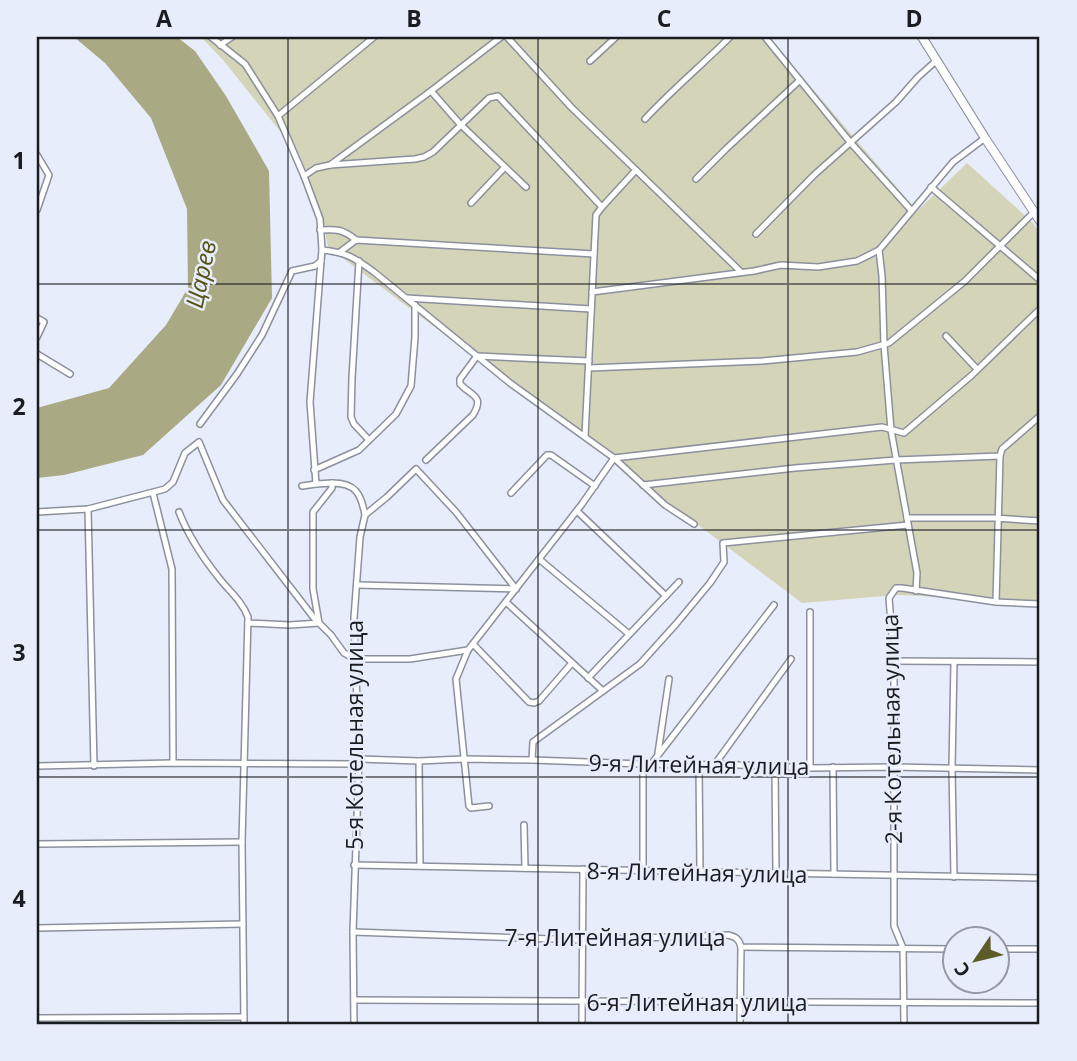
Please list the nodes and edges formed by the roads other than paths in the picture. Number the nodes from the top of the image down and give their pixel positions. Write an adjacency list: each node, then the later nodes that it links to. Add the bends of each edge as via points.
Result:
1 (211, 37): 10 (street)
2 (232, 37): 10 (street)
3 (374, 37): 15 (street)
4 (501, 37): 14 (street)
5 (507, 37): 23 (street, via 570,107)
6 (616, 37): 12 (street)
7 (730, 37): 16 (street)
8 (765, 37): 13 (street)
9 (922, 37): 11 (street)
10 (220, 45): 15 (street, via 245,64)
11 (937, 60): 18 (street); 19 (street)
12 (590, 61)
13 (800, 80): 19 (street); 25 (street)
14 (431, 91): 17 (street); 21 (street)
15 (278, 116): 24 (street)
16 (645, 119)
17 (460, 124): 21 (street, via 433,152 415,159); 22 (street); 29 (street, via 489,98 498,96)
18 (985, 138): 27 (street, via 953,162); 32 (street)
19 (849, 142): 30 (street); 35 (street)
20 (37, 155): 31 (street, via 49,175)
21 (330, 165): 24 (street)
22 (505, 167): 26 (street); 28 (street)
23 (636, 170): 29 (street); 44 (street)
24 (304, 176): 34 (street)
25 (696, 179)
26 (526, 187)
27 (931, 187): 30 (street); 37 (street)
28 (471, 203)
29 (602, 206): 41 (street, via 596,215)
30 (911, 209): 39 (street)
31 (37, 210)
32 (1034, 212): 33 (street); 37 (street)
33 (1040, 221)
34 (320, 230): 36 (street, via 347,232); 38 (street)
35 (756, 234)
36 (356, 240): 40 (street); 41 (street)
37 (1001, 246): 45 (street); 54 (street)
38 (322, 250): 40 (street); 42 (street)
39 (879, 250): 44 (street, via 857,261); 54 (street, 2-я Котельная улица)
40 (340, 251): 43 (street)
41 (594, 254): 46 (street)
42 (321, 261): 62 (street, via 292,271 262,335); 70 (street, via 310,402)
43 (359, 261): 47 (street); 65 (street, via 351,417)
44 (741, 272): 46 (street)
45 (1040, 280)
46 (592, 292): 49 (street)
47 (406, 298): 48 (street); 49 (street)
48 (415, 305): 56 (street); 65 (street, via 411,386 396,414)
49 (591, 309): 57 (street)
50 (1040, 309): 59 (street)
51 (37, 318): 53 (street, via 44,322)
52 (946, 336): 59 (street)
53 (37, 337)
54 (884, 345): 58 (street, via 762,361); 63 (street, 2-я Котельная улица)
55 (37, 354): 60 (street)
56 (477, 356): 57 (street); 64 (street); 68 (street, via 460,384 477,398 477,408)
57 (589, 361): 58 (street)
58 (589, 368): 64 (street)
59 (977, 369): 63 (street, via 906,432)
60 (70, 374)
61 (1040, 416): 66 (street, via 1002,449)
62 (200, 425)
63 (891, 430): 67 (street); 69 (street, 2-я Котельная улица)
64 (585, 436): 67 (street)
65 (369, 440): 70 (street, via 359,450)
66 (1000, 456): 69 (street); 83 (street)
67 (614, 458): 73 (street); 75 (street)
68 (426, 460)
69 (895, 460): 73 (street); 85 (street, 2-я Котельная улица)
70 (314, 470): 72 (street)
71 (332, 483): 72 (street); 82 (street, via 353,488); 99 (street, via 313,512 313,589)
72 (316, 484): 74 (street)
73 (642, 485): 86 (street)
74 (302, 486)
75 (595, 486): 77 (street, via 547,455); 79 (street)
76 (153, 493): 78 (street); 99 (street, via 173,482 185,453 199,442 223,500); 116 (street, via 172,569)
77 (511, 493)
78 (88, 509): 80 (street); 123 (street)
79 (577, 510): 87 (street); 92 (street)
80 (37, 512)
81 (179, 512): 98 (street, via 212,569 243,605)
82 (365, 515): 89 (street, 5-я Котельная улица); 90 (street, via 416,469)
83 (999, 519): 84 (street); 85 (street); 94 (street)
84 (1040, 521)
85 (908, 522): 91 (street, 2-я Котельная улица); 110 (street, via 723,543 724,562 676,625 640,664)
86 (694, 524)
87 (539, 559): 90 (street); 100 (street)
88 (679, 582): 92 (street)
89 (356, 585): 90 (street); 102 (street, 5-я Котельная улица)
90 (516, 589): 93 (street)
91 (916, 591): 94 (street); 104 (street, 2-я Котельная улица, via 895,588 889,598)
92 (666, 596): 100 (street)
93 (506, 602): 101 (street); 107 (street)
94 (996, 602): 95 (street)
95 (1040, 604)
96 (774, 605): 111 (street)
97 (810, 612): 127 (street)
98 (248, 623): 99 (street); 118 (street)
99 (319, 624): 102 (street)
100 (629, 634): 108 (street)
101 (471, 647): 102 (street, via 410,659); 107 (street, via 531,703 539,701); 112 (street, via 456,679)
102 (355, 659): 115 (street, 5-я Котельная улица)
103 (791, 659): 120 (street)
104 (894, 662): 105 (street); 126 (street, 2-я Котельная улица)
105 (954, 662): 106 (street); 128 (street)
106 (1040, 662)
107 (572, 663): 108 (street)
108 (588, 678): 110 (street)
109 (669, 679): 111 (street)
110 (603, 691): 113 (street, via 533,742)
111 (657, 757): 117 (street)
112 (463, 759): 113 (street, 9-я Литейная улица); 114 (street, 9-я Литейная улица); 130 (street, via 469,806)
113 (532, 760): 119 (street, 9-я Литейная улица)
114 (419, 761): 115 (street, 9-я Литейная улица); 135 (street)
115 (358, 762): 118 (street, 9-я Литейная улица); 134 (street, 5-я Котельная улица)
116 (173, 763): 118 (street, 9-я Литейная улица); 123 (street, 9-я Литейная улица)
117 (652, 763): 119 (street, 9-я Литейная улица); 121 (street, 9-я Литейная улица)
118 (244, 764): 132 (street)
119 (643, 764): 138 (street)
120 (715, 764): 121 (street, 9-я Литейная улица); 124 (street, 9-я Литейная улица)
121 (699, 765): 139 (street)
122 (37, 766): 123 (street, 9-я Литейная улица)
123 (94, 766)
124 (775, 767): 127 (street, 9-я Литейная улица); 140 (street)
125 (833, 767): 126 (street, 9-я Литейная улица); 127 (street, 9-я Литейная улица); 141 (street)
126 (893, 767): 128 (street, 9-я Литейная улица); 142 (street, 2-я Котельная улица)
127 (810, 768)
128 (952, 768): 129 (street, 9-я Литейная улица); 143 (street)
129 (1040, 770)
130 (488, 806)
131 (524, 825): 136 (street)
132 (242, 842): 133 (street); 145 (street)
133 (37, 844)
134 (354, 865): 135 (street, 8-я Литейная улица); 147 (street, 5-я Котельная улица)
135 (420, 866): 136 (street, 8-я Литейная улица)
136 (525, 868): 137 (street, 8-я Литейная улица)
137 (583, 869): 138 (street, 8-я Литейная улица); 148 (street)
138 (643, 870): 139 (street, 8-я Литейная улица)
139 (700, 871): 140 (street, 8-я Литейная улица)
140 (776, 873): 141 (street, 8-я Литейная улица)
141 (834, 874): 142 (street, 8-я Литейная улица)
142 (894, 876): 143 (street, 8-я Литейная улица); 150 (street, 2-я Котельная улица, via 894,926)
143 (954, 877): 144 (street, 8-я Литейная улица)
144 (1040, 878)
145 (243, 924): 146 (street); 159 (street)
146 (37, 928)
147 (353, 932): 148 (street, 7-я Литейная улица); 154 (street, 5-я Котельная улица)
148 (583, 940): 149 (street, 7-я Литейная улица, via 728,935 740,941); 155 (street)
149 (741, 947): 150 (street, 7-я Литейная улица); 156 (street)
150 (903, 948): 151 (street, 7-я Литейная улица); 157 (street, 2-я Котельная улица)
151 (940, 949)
152 (1010, 949): 153 (street)
153 (1040, 949)
154 (354, 1000): 155 (street, 6-я Литейная улица); 162 (street, 5-я Котельная улица)
155 (582, 1001): 156 (street, 6-я Литейная улица); 163 (street)
156 (740, 1002): 157 (street, 6-я Литейная улица); 164 (street)
157 (904, 1002): 158 (street, 6-я Литейная улица); 165 (street, 2-я Котельная улица)
158 (1040, 1003)
159 (244, 1017): 160 (street); 161 (street)
160 (37, 1018)
161 (244, 1024)
162 (354, 1024)
163 (582, 1024)
164 (740, 1024)
165 (904, 1024)

